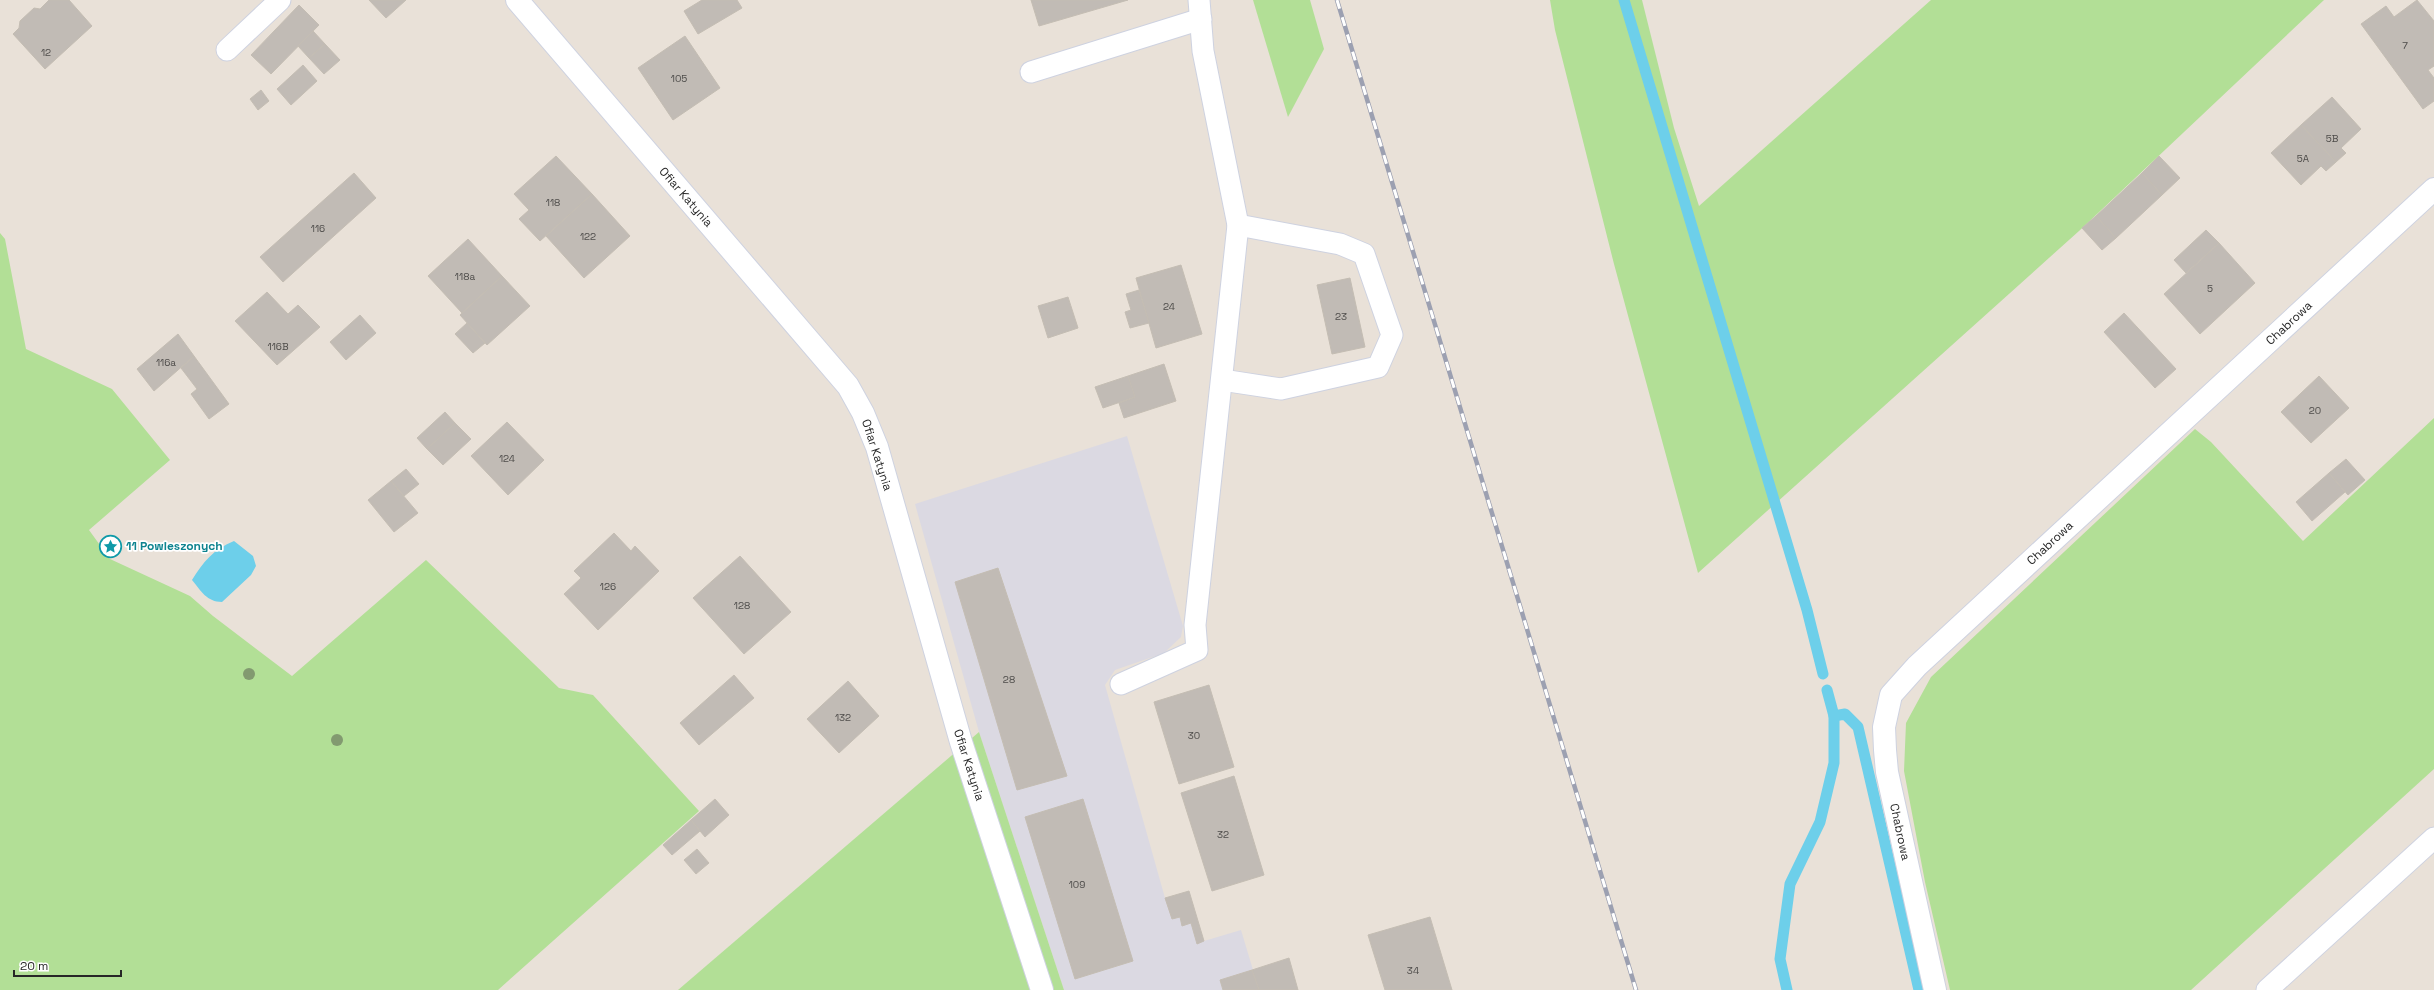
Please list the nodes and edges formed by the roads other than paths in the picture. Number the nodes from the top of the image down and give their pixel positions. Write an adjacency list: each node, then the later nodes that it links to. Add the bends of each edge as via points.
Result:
1 (280, 0): 4 (lane)
2 (516, 0): 11 (street, Ofiar Katynia, via 848,386 863,413 877,447 961,742)
3 (1200, 10): 5 (lane); 7 (lane, via 1203,51)
4 (227, 50)
5 (1031, 72)
6 (2434, 190): 12 (street, Chabrowa, via 1916,666 1891,695 1884,727 1887,772)
7 (1238, 225): 8 (lane); 8 (lane, via 1340,244 1364,254 1392,335 1378,367 1281,389)
8 (1222, 380): 9 (lane, via 1195,625 1196,650)
9 (1121, 684)
10 (2434, 838): 13 (lane)
11 (1042, 990)
12 (1935, 990)
13 (2267, 990)

